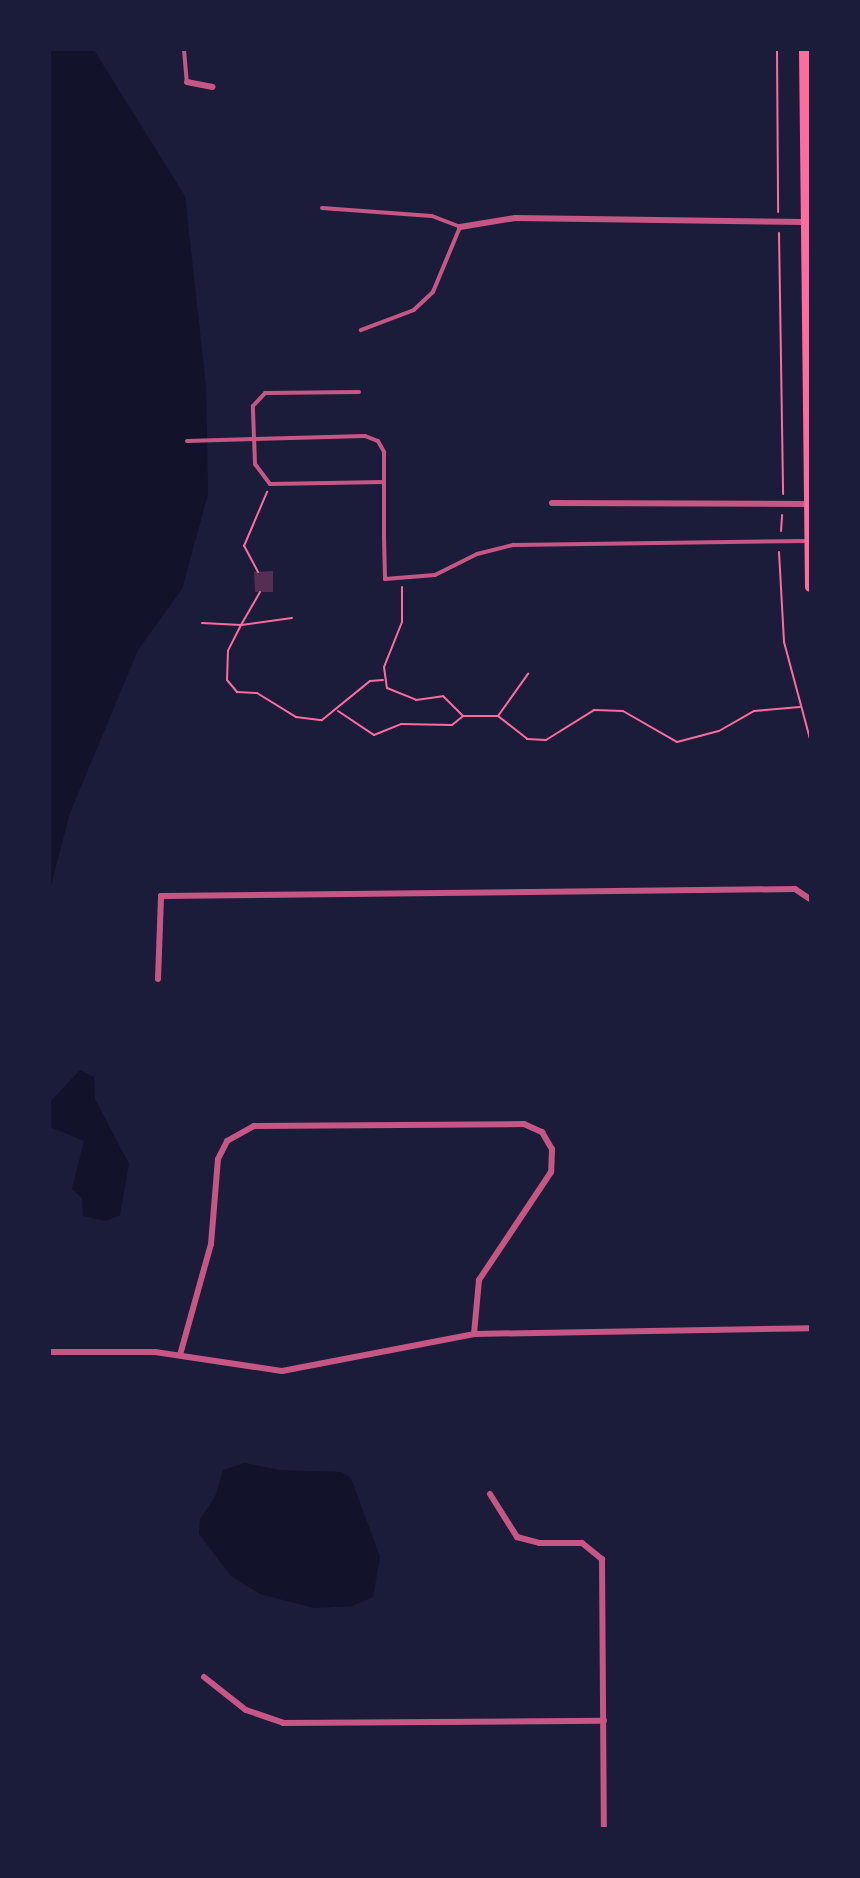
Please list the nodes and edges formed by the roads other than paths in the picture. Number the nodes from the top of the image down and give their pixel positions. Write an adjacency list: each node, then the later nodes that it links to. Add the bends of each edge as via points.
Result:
1 (184, 50): 4 (lane)
2 (804, 50): 3 (main road)
3 (808, 62): 6 (main road)
4 (187, 82): 5 (street)
5 (213, 87)
6 (808, 188): 8 (main road)
7 (322, 208): 9 (lane, via 432,216)
8 (807, 222): 9 (street, via 515,218); 16 (main road)
9 (460, 227): 10 (lane, via 433,292 414,310)
10 (361, 330)
11 (359, 392): 12 (lane, via 265,393 253,406)
12 (254, 439): 13 (lane); 14 (lane, via 255,464 270,484); 14 (lane, via 365,436 378,441 384,452)
13 (187, 441)
14 (384, 482): 17 (lane, via 385,579 435,575 477,554 514,545)
15 (552, 503): 16 (street)
16 (806, 504): 17 (main road)
17 (806, 541): 18 (main road)
18 (810, 587)
19 (810, 899): 20 (street, via 795,889 161,896)
20 (158, 979)
21 (810, 1328): 22 (street)
22 (474, 1334): 24 (street, via 282,1371); 24 (street, via 479,1280 553,1165 548,1140 524,1124 254,1126 227,1141 218,1159 211,1244)
23 (50, 1352): 24 (street)
24 (180, 1355)
25 (490, 1494): 27 (street, via 517,1537 539,1544 582,1544 602,1559)
26 (204, 1677): 27 (street, via 246,1710 284,1723)
27 (604, 1721): 28 (street)
28 (604, 1828)

